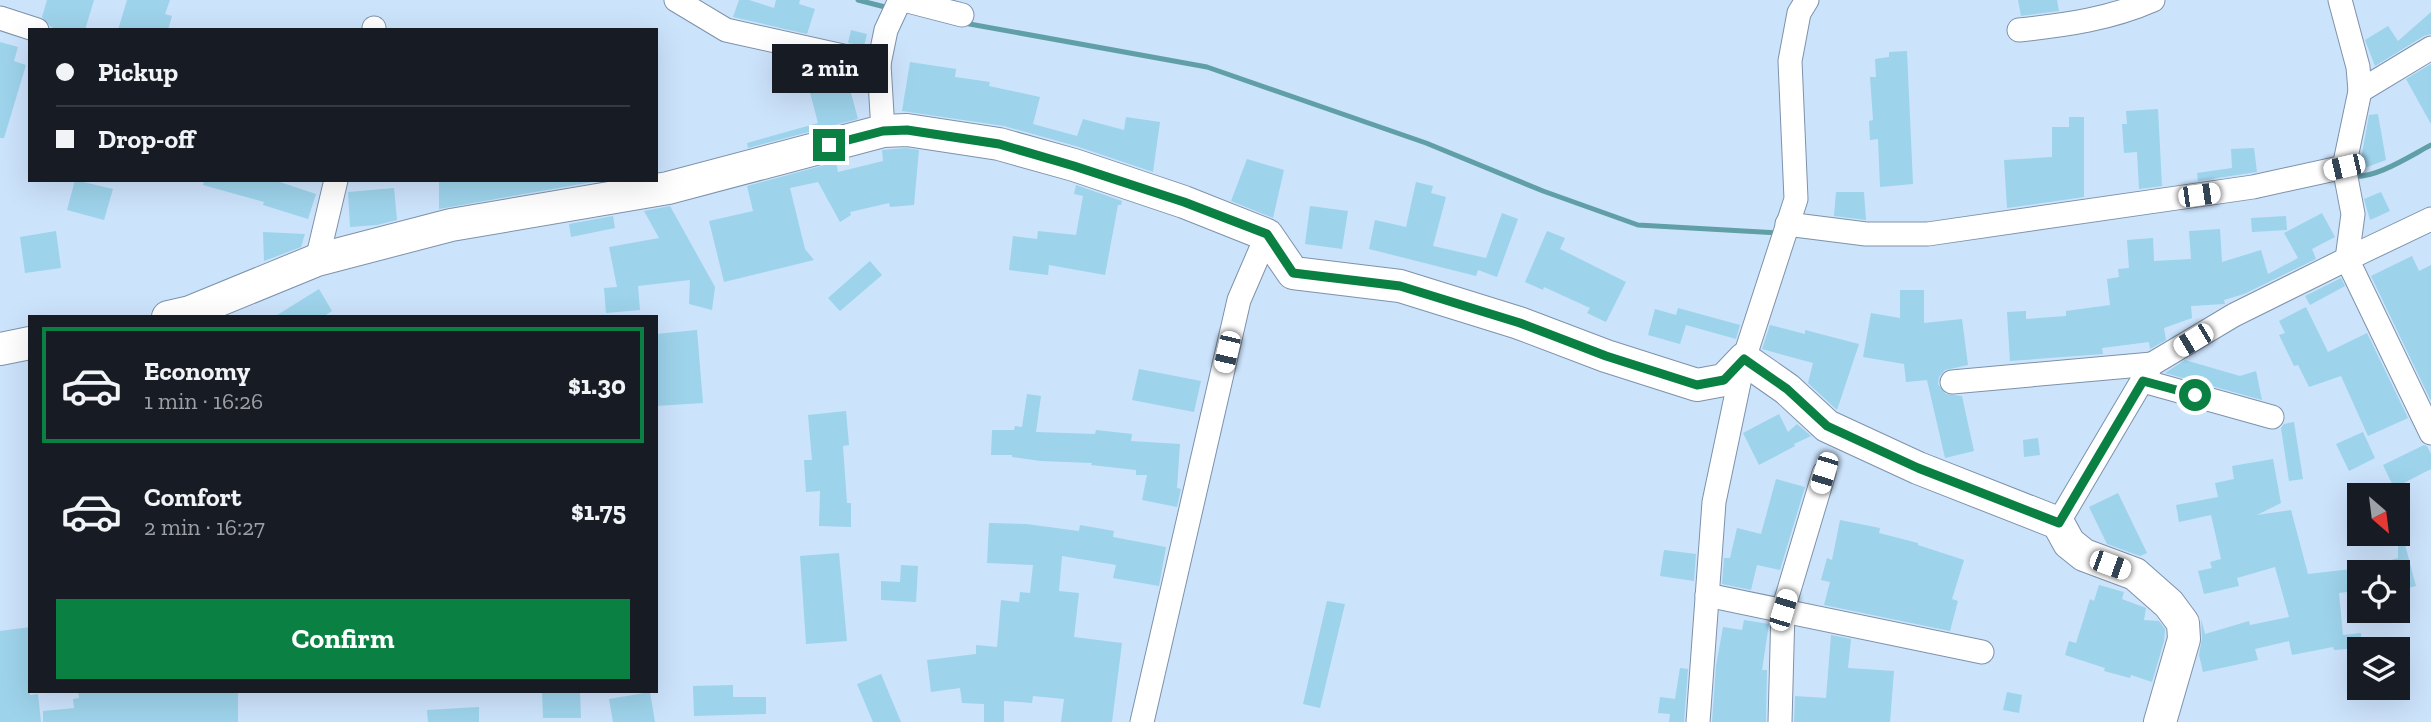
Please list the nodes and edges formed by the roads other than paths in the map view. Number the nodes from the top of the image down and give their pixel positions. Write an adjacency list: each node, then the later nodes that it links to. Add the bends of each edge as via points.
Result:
1 (676, 0): 11 (street, via 726,30)
2 (902, 0): 6 (street); 11 (street, via 886,30)
3 (1807, 0): 17 (street, via 1799,13 1790,61 1796,199)
4 (2153, 0): 9 (street, via 2126,12 2069,25)
5 (2340, 0): 12 (street)
6 (962, 15)
7 (0, 18): 8 (street)
8 (31, 28)
9 (2020, 30)
10 (2431, 48): 12 (street)
11 (879, 64): 13 (street)
12 (2360, 91): 14 (street)
13 (883, 131): 18 (street, via 907,130 999,144 1184,202); 20 (street, via 668,188 451,225)
14 (2344, 167): 17 (street, via 2253,187 1928,234 1866,234); 19 (street, via 2353,214)
15 (336, 182): 20 (street)
16 (2431, 219): 19 (street)
17 (1787, 224): 24 (street)
18 (1267, 234): 24 (street, via 1293,273 1400,286 1697,385 1724,380); 34 (street, via 1239,300)
19 (2347, 259): 25 (street, via 2234,315); 28 (street)
20 (317, 260): 21 (street)
21 (176, 315)
22 (28, 343): 23 (street)
23 (0, 349)
24 (1744, 359): 30 (street, via 1787,389 1827,426 1918,468); 31 (street, via 1714,502)
25 (2147, 372): 26 (street); 27 (street); 30 (street)
26 (1952, 382)
27 (2272, 417)
28 (2431, 433)
29 (1824, 473): 32 (street)
30 (2059, 523): 37 (street, via 2069,543 2084,555 2135,574 2183,623 2185,639)
31 (1707, 595): 32 (street); 35 (street)
32 (1783, 610): 33 (street); 36 (street)
33 (1982, 652)
34 (1142, 722)
35 (1698, 722)
36 (1780, 722)
37 (2160, 722)

